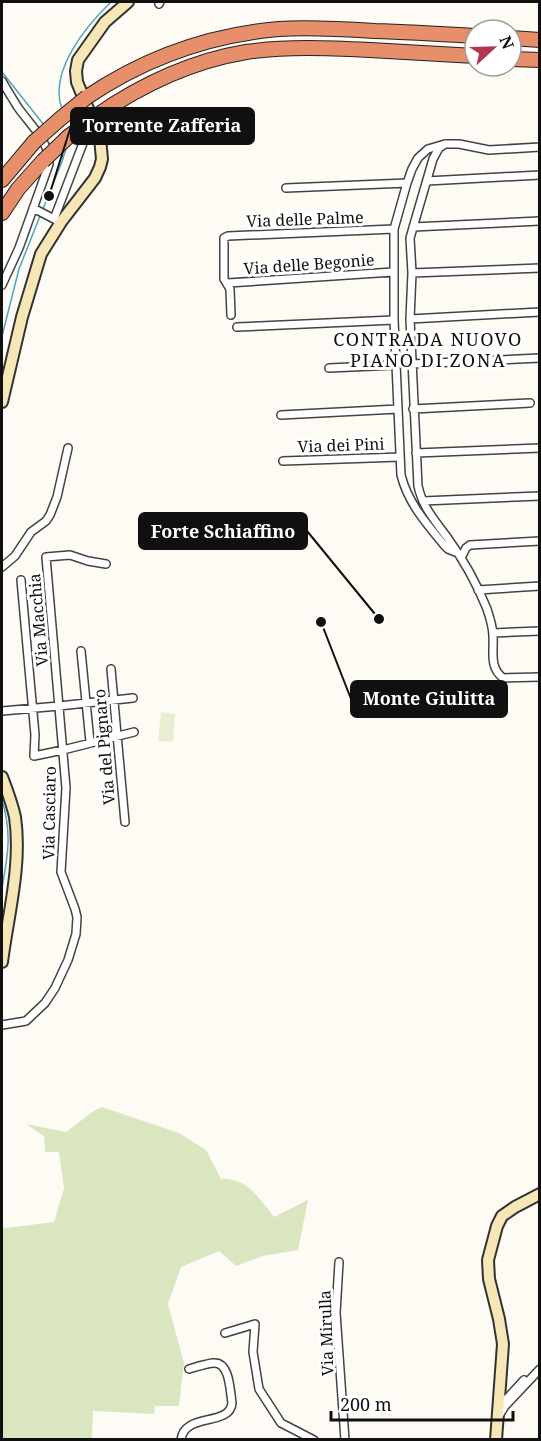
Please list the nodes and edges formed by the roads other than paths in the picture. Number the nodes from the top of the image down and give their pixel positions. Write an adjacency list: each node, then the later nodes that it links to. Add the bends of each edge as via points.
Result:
1 (128, 2): 19 (street, via 105,22 78,60 76,82 100,138 102,159 95,178)
2 (463, 35): 13 (highway, bridge, via 279,29 195,44 164,55 87,97 34,142)
3 (523, 39): 4 (highway)
4 (540, 40)
5 (463, 56): 18 (highway, bridge, via 309,48 248,52 215,59 162,78 96,116 43,161)
6 (523, 59): 7 (highway)
7 (540, 60)
8 (2, 81): 17 (street, via 34,126 49,158)
9 (85, 138): 19 (street)
10 (445, 144): 11 (street, via 489,150); 14 (street, via 435,152); 15 (street, via 428,149 418,158)
11 (540, 147)
12 (540, 175): 14 (street)
13 (2, 180)
14 (427, 181): 21 (street)
15 (407, 183): 16 (street); 22 (street)
16 (286, 188)
17 (35, 209): 19 (street); 27 (street)
18 (2, 213)
19 (56, 220): 37 (street, via 38,263)
20 (540, 221): 21 (street)
21 (413, 227): 25 (street)
22 (394, 229): 24 (street); 26 (street, Via delle Palme, via 228,236 223,243 224,279)
23 (540, 268): 25 (street)
24 (393, 272): 26 (street, Via delle Begonie); 31 (street)
25 (412, 273): 30 (street)
26 (228, 283): 29 (street, Via delle Palme)
27 (2, 285)
28 (540, 312): 30 (street)
29 (231, 315)
30 (410, 319): 34 (street)
31 (394, 320): 32 (street); 35 (street)
32 (237, 327)
33 (540, 358): 34 (street)
34 (412, 364): 40 (street)
35 (395, 365): 36 (street); 39 (street)
36 (329, 368)
37 (2, 402)
38 (530, 404): 40 (street)
39 (398, 409): 41 (street); 45 (street)
40 (413, 409): 44 (street)
41 (281, 415)
42 (68, 448): 52 (street, via 50,515)
43 (540, 448): 44 (street)
44 (416, 453): 48 (street)
45 (400, 457): 46 (street, Via dei Pini); 50 (street, via 404,486 415,509 444,545)
46 (282, 461)
47 (540, 496): 48 (street)
48 (423, 501): 50 (street)
49 (540, 541): 50 (street, via 470,545)
50 (459, 556): 55 (street)
51 (106, 564): 64 (street, Via Macchia, via 70,555 46,557)
52 (2, 567)
53 (21, 580): 65 (street)
54 (540, 586): 55 (street)
55 (478, 590): 57 (street)
56 (540, 631): 57 (street)
57 (493, 633): 60 (street, via 493,665 497,674 503,678)
58 (81, 651): 63 (street)
59 (111, 669): 62 (street, Via del Pignaro)
60 (540, 677)
61 (133, 698): 62 (street)
62 (114, 700): 63 (street); 68 (street, Via del Pignaro)
63 (86, 703): 64 (street); 69 (street)
64 (60, 706): 65 (street); 70 (street, Via Casciaro)
65 (33, 708): 66 (street); 70 (street, via 33,756)
66 (2, 711)
67 (134, 732): 68 (street)
68 (117, 736): 69 (street); 72 (street, Via del Pignaro)
69 (90, 742): 70 (street)
70 (63, 750): 74 (street, Via Casciaro, via 66,795 61,872 77,917 76,934 68,960 45,1003 26,1021)
71 (2, 777): 73 (street, via 12,807 16,838)
72 (125, 822)
73 (2, 962)
74 (2, 1025)
75 (540, 1194): 81 (street, via 502,1216 488,1260 503,1344)
76 (339, 1262): 84 (street, Via Mirulla, via 336,1313)
77 (225, 1333): 83 (street, via 255,1324 253,1352 259,1389 281,1423)
78 (540, 1362): 81 (street)
79 (189, 1369): 82 (street, via 215,1362 221,1365 232,1408 189,1425)
80 (540, 1369): 81 (street)
81 (498, 1413): 85 (street)
82 (181, 1440)
83 (314, 1440)
84 (345, 1440)
85 (496, 1440)

